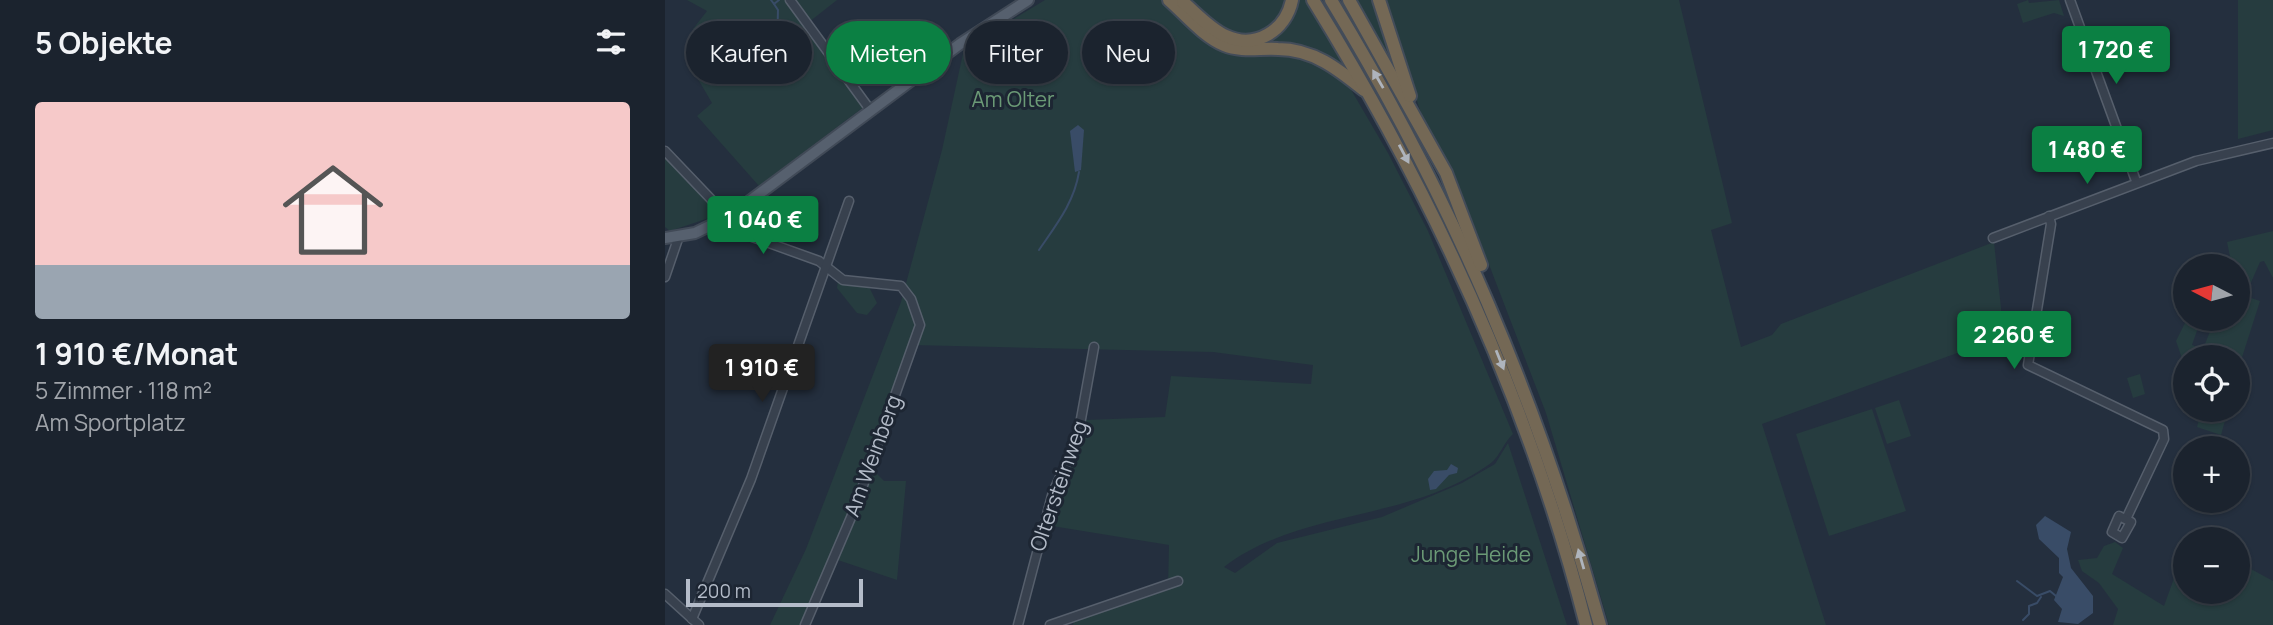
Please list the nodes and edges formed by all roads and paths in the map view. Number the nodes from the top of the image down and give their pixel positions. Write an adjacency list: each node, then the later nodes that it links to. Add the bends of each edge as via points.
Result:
1 (790, 0): 12 (street)
2 (1028, 0): 12 (main road, via 983,27)
3 (1169, 0): 11 (highway, via 1224,45 1312,54)
4 (1181, 0): 5 (highway, via 1219,32 1245,40 1268,35 1282,25)
5 (1293, 0)
6 (1313, 0): 11 (highway)
7 (1331, 0): 25 (highway, one-way to 7, via 1414,145)
8 (1349, 0): 13 (highway)
9 (1378, 0): 13 (highway)
10 (2070, 0): 16 (street)
11 (1370, 95): 34 (highway, one-way to 34, via 1434,212 1495,349 1544,484)
12 (871, 111): 19 (main road)
13 (1419, 123): 25 (highway, via 1465,216)
14 (2273, 143): 16 (street, via 2211,156)
15 (665, 151): 19 (street)
16 (2136, 181): 18 (street)
17 (849, 201): 23 (street)
18 (2049, 216): 22 (street); 27 (street, via 2028,365 2163,430 2164,439)
19 (724, 219): 20 (main road); 23 (street, via 730,229)
20 (679, 236): 21 (main road); 24 (street)
21 (665, 238)
22 (1993, 238)
23 (826, 266): 30 (street); 31 (street, Am Weinberg, via 843,280 901,286 921,325 855,508)
24 (665, 277)
25 (1486, 293): 35 (highway, one-way to 25, via 1547,449)
26 (1094, 347): 32 (street, Oltersteinweg, via 1077,441 1053,492)
27 (2127, 517)
28 (1178, 581): 33 (street)
29 (665, 594): 30 (street)
30 (695, 622)
31 (805, 625)
32 (1018, 625)
33 (1050, 625)
34 (1586, 625)
35 (1599, 625)

